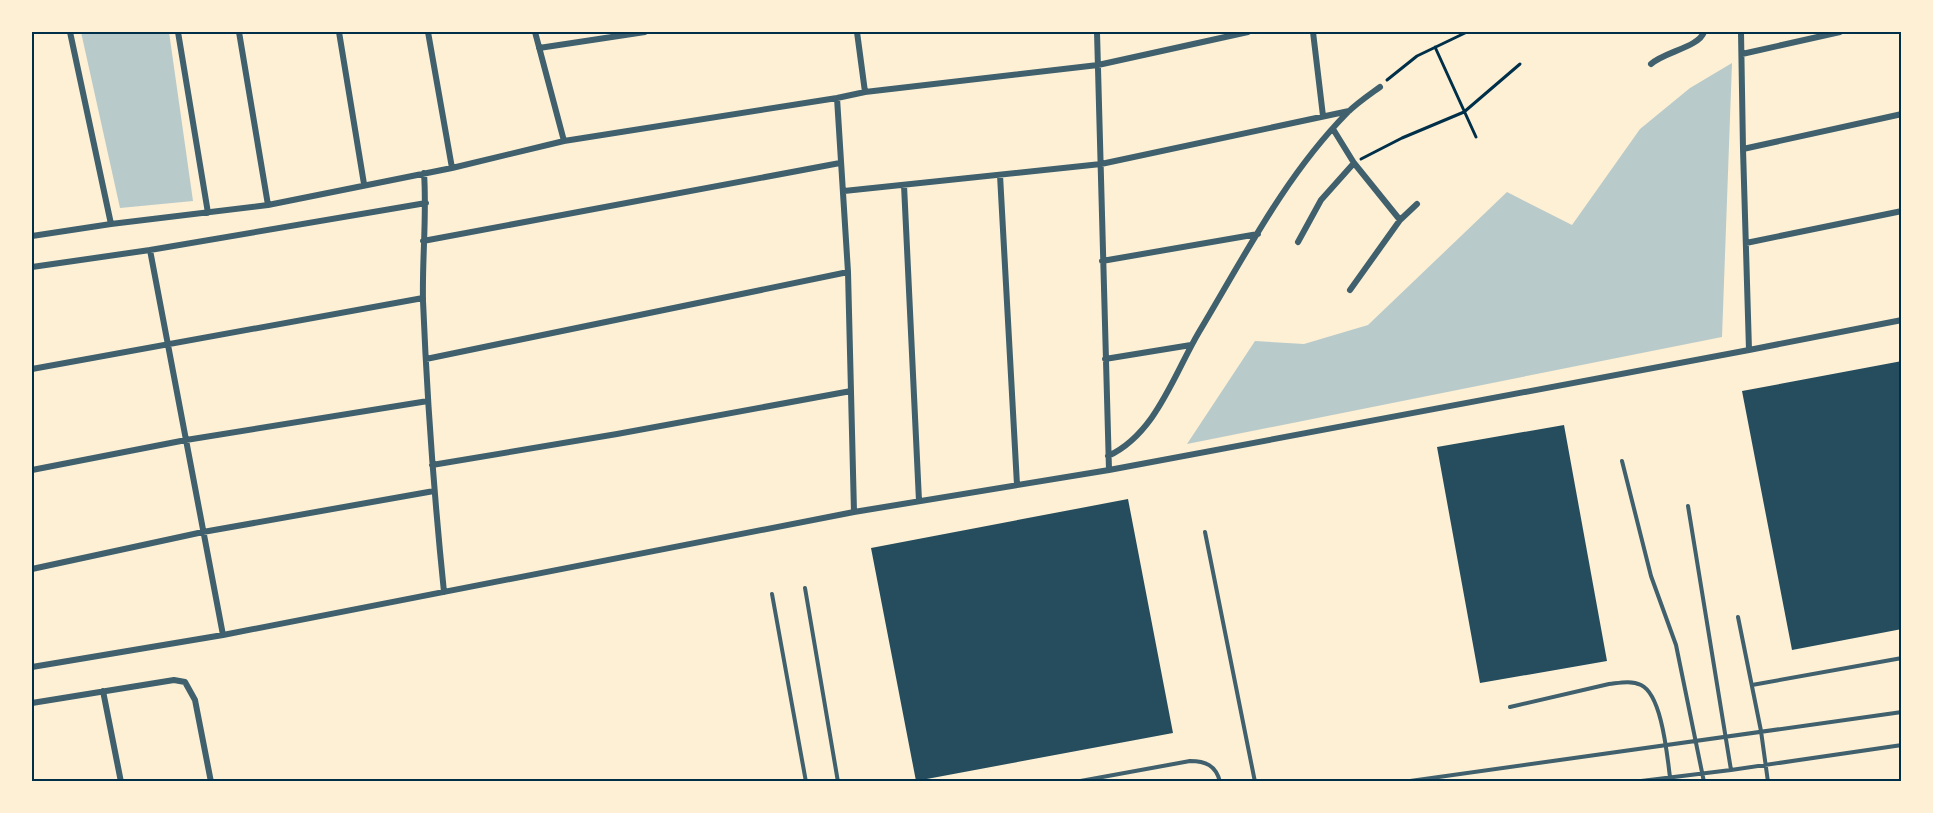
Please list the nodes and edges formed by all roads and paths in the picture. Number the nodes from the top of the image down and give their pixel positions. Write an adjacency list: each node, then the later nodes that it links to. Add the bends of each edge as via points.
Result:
1 (70, 32): 48 (street)
2 (178, 32): 46 (street)
3 (239, 32): 44 (street)
4 (339, 32): 39 (street)
5 (428, 32): 36 (street)
6 (535, 32): 17 (street)
7 (645, 32): 17 (street)
8 (857, 32): 23 (street)
9 (1096, 32): 21 (street)
10 (1248, 32): 21 (street)
11 (1313, 32): 28 (street)
12 (1467, 32): 16 (path)
13 (1704, 32): 20 (street, via 1699,40)
14 (1742, 32): 18 (street)
15 (1840, 32): 18 (street)
16 (1435, 47): 22 (path, via 1417,56); 26 (path)
17 (539, 48): 31 (street)
18 (1742, 54): 32 (street)
19 (1520, 64): 26 (path)
20 (1651, 64)
21 (1098, 65): 23 (street); 35 (street)
22 (1380, 87): 25 (street)
23 (865, 92): 24 (street)
24 (837, 98): 31 (street); 33 (street)
25 (1349, 111): 28 (street); 29 (street)
26 (1464, 112): 30 (path); 34 (path)
27 (1902, 114): 32 (street)
28 (1323, 116): 35 (street)
29 (1333, 129): 34 (street); 49 (street, via 1284,191)
30 (1476, 137)
31 (564, 141): 36 (street)
32 (1743, 149): 53 (street)
33 (840, 163): 41 (street); 51 (street)
34 (1354, 163): 47 (street); 52 (street, via 1321,200)
35 (1101, 164): 38 (street); 55 (street)
36 (452, 168): 37 (street)
37 (424, 173): 39 (street); 42 (street)
38 (1000, 175): 40 (street); 75 (street)
39 (364, 184): 44 (street)
40 (904, 184): 41 (street); 77 (street)
41 (844, 191): 57 (street)
42 (426, 202): 51 (street); 54 (street)
43 (1417, 204): 47 (street)
44 (268, 205): 46 (street)
45 (1902, 211): 53 (street)
46 (208, 213): 48 (street)
47 (1400, 220): 58 (street)
48 (111, 224): 50 (street)
49 (1258, 234): 55 (street); 62 (street)
50 (32, 236)
51 (423, 242): 59 (street)
52 (1298, 242)
53 (1746, 243): 63 (street)
54 (150, 250): 56 (street); 61 (street)
55 (1102, 261): 65 (street)
56 (32, 267)
57 (848, 272): 64 (street); 67 (street)
58 (1350, 290)
59 (423, 298): 61 (street); 64 (street)
60 (1902, 320): 63 (street)
61 (168, 344): 66 (street); 69 (street)
62 (1191, 345): 65 (street); 70 (street, via 1152,417 1130,442)
63 (1749, 350): 74 (street)
64 (426, 359): 68 (street)
65 (1105, 359): 70 (street)
66 (32, 369)
67 (851, 391): 72 (street); 79 (street)
68 (428, 401): 69 (street); 72 (street)
69 (186, 440): 73 (street); 80 (street)
70 (1108, 456): 74 (street)
71 (1622, 461): 97 (lane, via 1651,576 1676,645)
72 (432, 465): 76 (street)
73 (32, 470)
74 (1109, 470): 75 (street)
75 (1017, 484): 77 (street)
76 (434, 491): 80 (street); 84 (street)
77 (919, 501): 79 (street)
78 (1688, 506): 96 (lane)
79 (854, 512): 84 (street)
80 (203, 532): 82 (street); 87 (street)
81 (1205, 532): 110 (lane)
82 (32, 569)
83 (805, 588): 107 (lane)
84 (444, 592): 87 (street)
85 (772, 594): 106 (lane)
86 (1738, 617): 90 (lane)
87 (223, 635): 89 (street)
88 (1902, 658): 90 (lane)
89 (32, 667)
90 (1752, 685): 95 (lane)
91 (103, 691): 92 (street); 104 (street); 105 (street, via 174,680 185,682 195,700)
92 (32, 703)
93 (1510, 707): 99 (lane, via 1634,682 1649,690 1654,699)
94 (1902, 712): 95 (lane)
95 (1761, 731): 96 (lane); 100 (lane)
96 (1727, 736): 97 (lane); 101 (lane)
97 (1696, 741): 99 (lane); 102 (lane)
98 (1902, 745): 100 (lane)
99 (1665, 746): 103 (lane); 111 (lane)
100 (1766, 765): 101 (lane); 114 (lane)
101 (1731, 770): 102 (lane)
102 (1703, 774): 103 (lane); 113 (lane)
103 (1670, 777): 112 (lane)
104 (121, 782)
105 (211, 782)
106 (806, 782)
107 (838, 782)
108 (1075, 782): 109 (lane, via 1199,761 1209,763)
109 (1220, 782)
110 (1255, 782)
111 (1403, 782)
112 (1633, 782)
113 (1704, 782)
114 (1768, 782)

